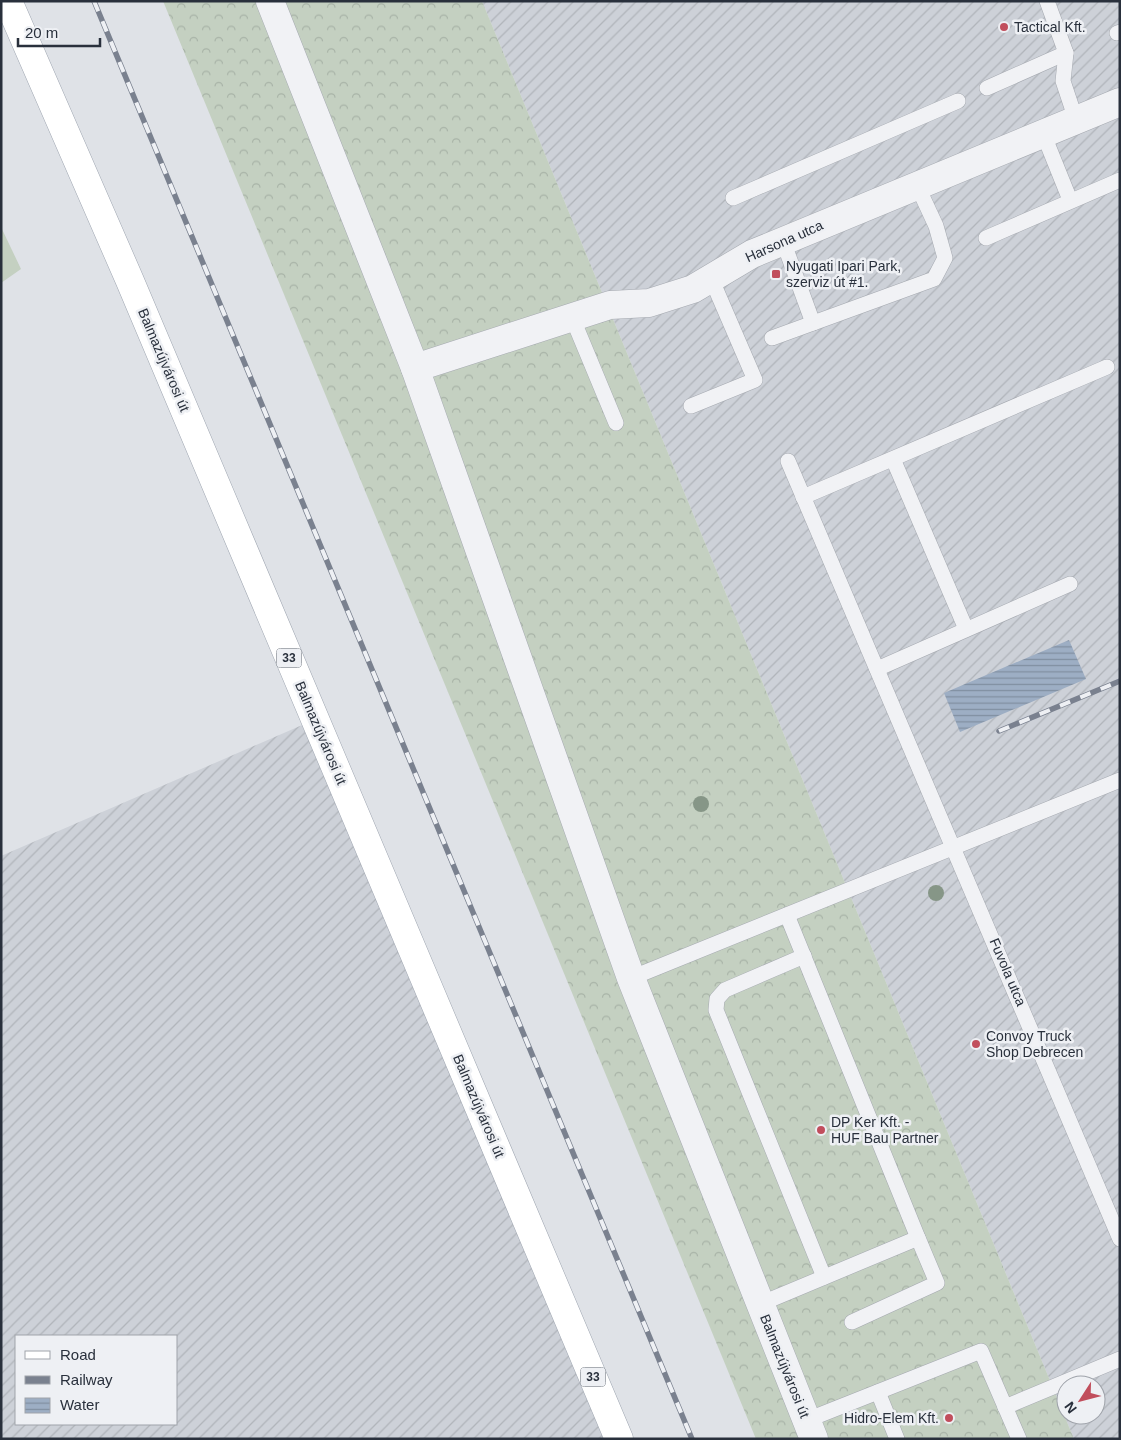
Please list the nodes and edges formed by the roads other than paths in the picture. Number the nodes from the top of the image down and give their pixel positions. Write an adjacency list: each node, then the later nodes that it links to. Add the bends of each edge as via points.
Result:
1 (8, 1): 44 (main road, Balmazújvárosi út / 33, via 130,281)
2 (270, 1): 21 (street, Balmazújvárosi út)
3 (1047, 1): 4 (lane)
4 (1066, 53): 5 (lane); 8 (lane, via 1063,81)
5 (987, 88)
6 (958, 101): 12 (lane)
7 (1120, 102): 8 (street, Harsona utca)
8 (1076, 120): 9 (street, Harsona utca)
9 (1042, 133): 11 (street, Harsona utca); 13 (lane)
10 (1120, 180): 13 (lane)
11 (917, 185): 15 (street, Harsona utca); 18 (lane, via 936,226 945,258 934,279)
12 (733, 198)
13 (1070, 200): 14 (lane)
14 (986, 238)
15 (782, 241): 16 (street, Harsona utca); 18 (lane)
16 (711, 278): 17 (street, Harsona utca, via 693,289 649,303 610,304); 22 (lane, via 755,380)
17 (572, 317): 21 (street, Harsona utca); 23 (lane)
18 (813, 323): 19 (lane)
19 (772, 338)
20 (1107, 367): 24 (lane)
21 (415, 368): 34 (street, Balmazújvárosi út)
22 (691, 406)
23 (616, 423)
24 (892, 459): 26 (lane); 28 (lane)
25 (788, 461): 26 (lane, Fuvola utca)
26 (804, 497): 29 (lane, Fuvola utca)
27 (1070, 584): 28 (lane)
28 (966, 629): 29 (lane)
29 (877, 669): 31 (lane, Fuvola utca)
30 (1120, 780): 31 (lane)
31 (954, 847): 32 (lane); 36 (lane, Fuvola utca)
32 (787, 915): 33 (lane); 34 (lane)
33 (804, 956): 35 (lane); 37 (lane, via 725,990 717,999 716,1010)
34 (631, 978): 38 (street, Balmazújvárosi út)
35 (918, 1238): 37 (lane); 39 (lane, via 938,1283)
36 (1120, 1239)
37 (824, 1278): 38 (lane)
38 (760, 1304): 43 (street, Balmazújvárosi út)
39 (852, 1322)
40 (1120, 1359): 42 (lane)
41 (878, 1392): 42 (lane, via 981,1351); 43 (lane); 45 (lane)
42 (1005, 1407): 46 (lane)
43 (810, 1430)
44 (619, 1439)
45 (898, 1439)
46 (1019, 1439)

